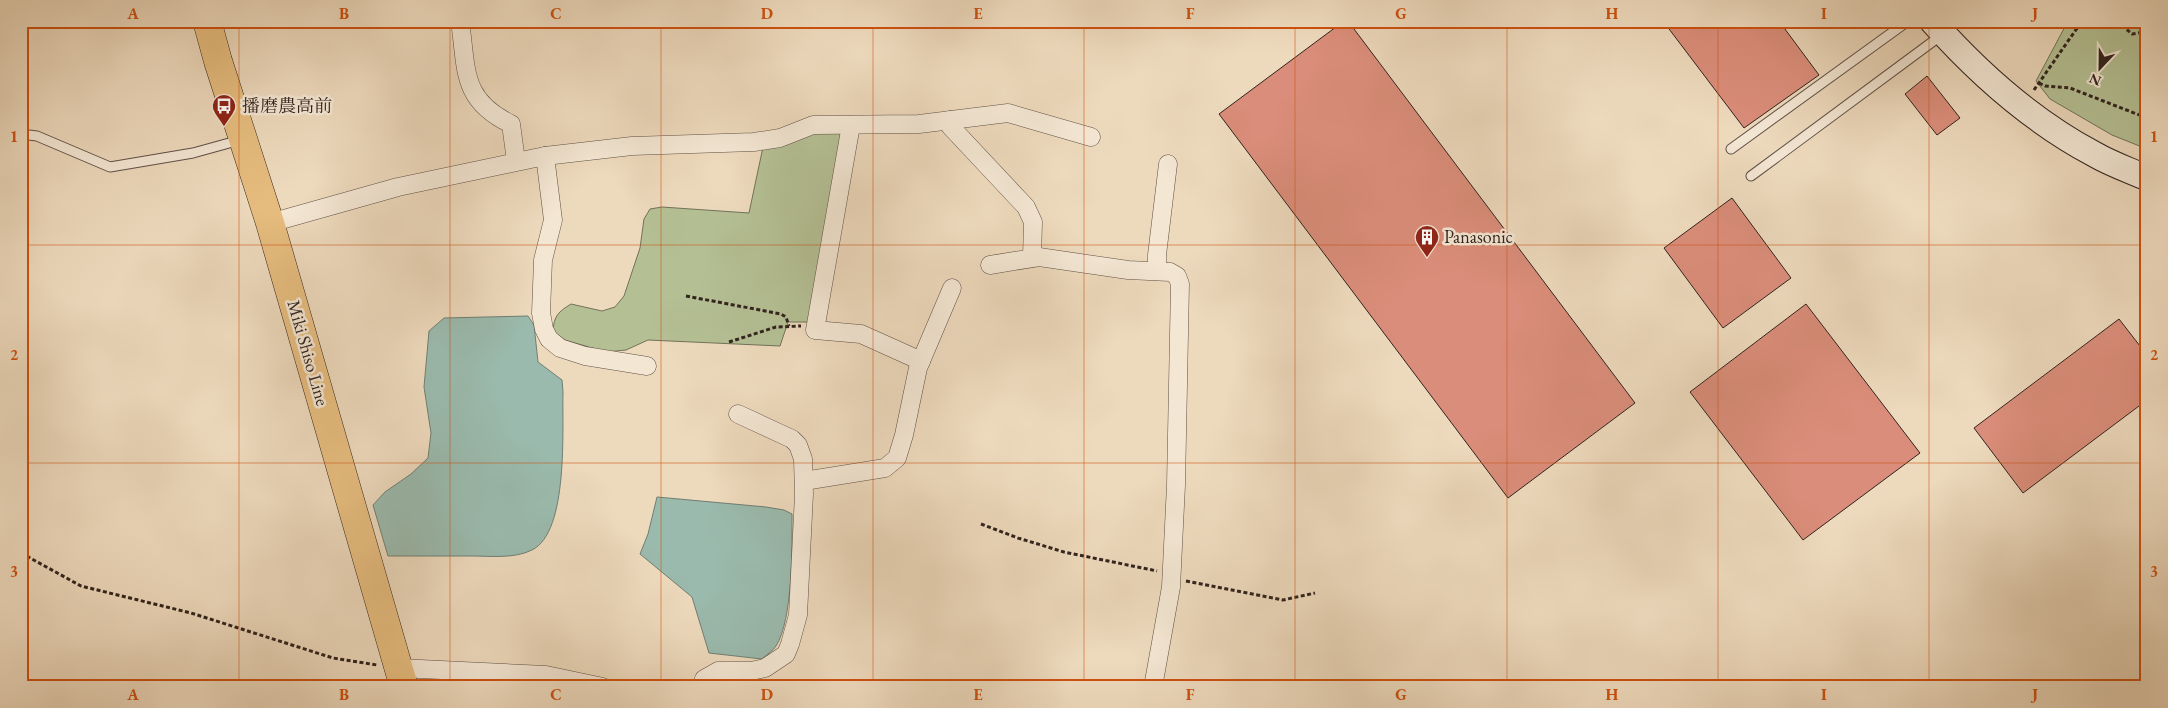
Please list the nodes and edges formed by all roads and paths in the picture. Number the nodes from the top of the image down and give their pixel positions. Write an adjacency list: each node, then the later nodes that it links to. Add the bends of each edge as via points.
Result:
1 (207, 21): 15 (main road, Miki Shiso Line)
2 (460, 21): 18 (street, via 468,84 473,94 495,116 511,124)
3 (1908, 21): 16 (lane)
4 (2082, 21): 8 (path)
5 (2117, 21): 7 (path, via 2132,34 2144,32)
6 (1938, 27): 9 (street, via 1966,58); 20 (lane)
7 (2147, 28)
8 (2039, 82): 9 (path); 10 (path, via 2045,86 2070,88)
9 (2022, 107): 21 (street, via 2095,155)
10 (2147, 118)
11 (950, 120): 12 (street); 14 (street, via 1008,113); 23 (street, via 950,126 1026,206 1033,222)
12 (851, 125): 17 (street, via 813,125 780,138 754,142 632,146); 28 (street)
13 (21, 134): 15 (lane, via 37,136 110,167 193,153)
14 (1092, 136)
15 (243, 139): 22 (main road, Miki Shiso Line)
16 (1731, 149)
17 (545, 156): 18 (street); 32 (street, via 553,220 542,260 541,313 544,329 549,339 560,348 585,356)
18 (516, 161): 22 (street, via 398,187)
19 (1168, 164): 25 (street)
20 (1751, 176)
21 (2147, 178)
22 (270, 223): 39 (main road, Miki Shiso Line)
23 (1032, 258): 24 (street); 25 (street)
24 (990, 265)
25 (1157, 272): 37 (street, via 1170,272 1177,276 1180,284)
26 (952, 288): 31 (street)
27 (686, 296): 29 (path, via 782,314)
28 (816, 325): 29 (path); 31 (street, via 815,330 861,334)
29 (789, 326): 30 (path)
30 (729, 342)
31 (921, 361): 34 (street, via 897,458 885,468)
32 (647, 366)
33 (738, 414): 34 (street, via 798,445 803,459)
34 (804, 481): 41 (street, via 798,615 786,654 765,668 745,672 718,671 704,679)
35 (981, 524): 37 (path, via 1064,552 1154,570)
36 (21, 553): 39 (path, via 81,586 191,613)
37 (1171, 578): 38 (path, via 1283,600); 42 (street)
38 (1316, 593)
39 (402, 677): 40 (street, via 546,675)
40 (603, 687)
41 (701, 687)
42 (1153, 687)

